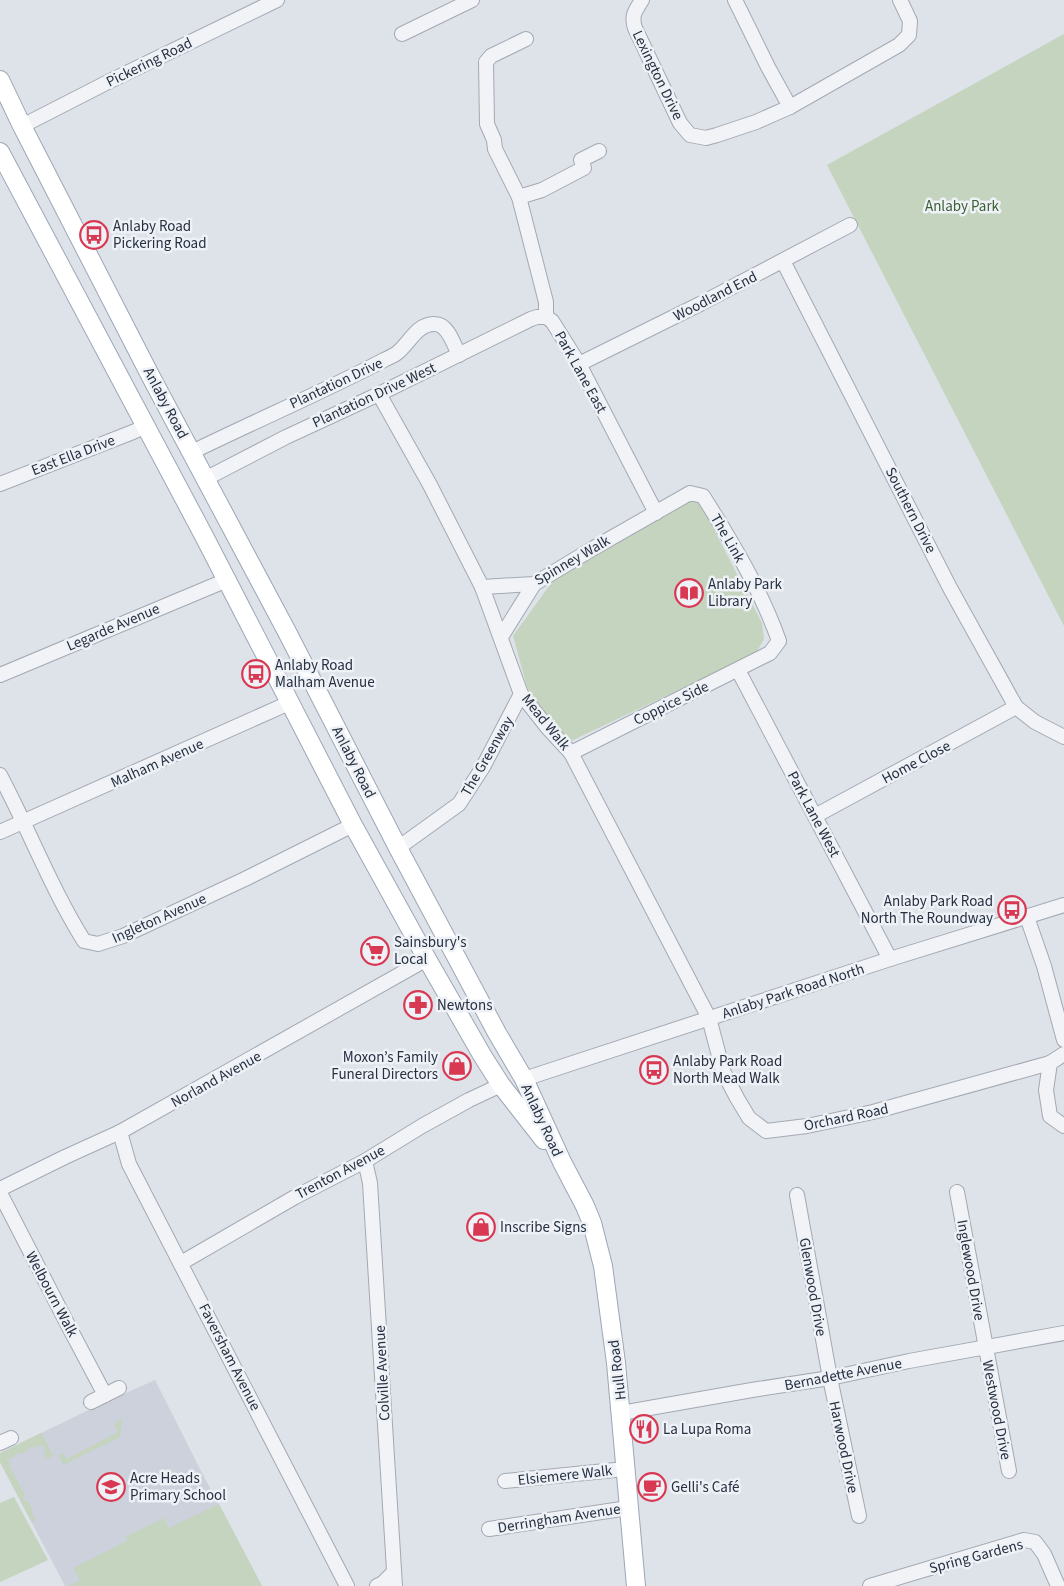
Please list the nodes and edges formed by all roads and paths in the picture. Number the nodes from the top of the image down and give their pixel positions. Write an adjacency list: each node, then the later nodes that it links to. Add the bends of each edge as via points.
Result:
1 (277, 0): 11 (street, Pickering Road)
2 (472, 0): 6 (street)
3 (642, 0): 10 (street, Lexington Drive, via 632,20 634,28 680,123 690,136 717,136)
4 (735, 0): 10 (street)
5 (900, 0): 10 (street, Lexington Drive, via 910,21 909,35 900,45)
6 (452, 4): 7 (street)
7 (402, 34)
8 (526, 39): 14 (street, Park Lane East, via 491,56 485,70 487,124 495,149)
9 (0, 80): 11 (main road, Anlaby Road)
10 (790, 107)
11 (22, 126): 22 (main road, Anlaby Road)
12 (599, 151): 14 (street, via 581,160 584,168 542,190)
13 (0, 152): 21 (main road, Anlaby Road)
14 (519, 197): 17 (street, Park Lane East, via 546,302)
15 (850, 225): 16 (street, Woodland End)
16 (783, 261): 19 (street, Woodland End); 35 (street, Southern Drive, via 950,588)
17 (546, 317): 18 (street, Plantation Drive West, via 537,316); 19 (street, Park Lane East, via 552,321)
18 (459, 356): 20 (street, Plantation Drive West); 22 (street, Plantation Drive, via 445,329 433,323 417,330 397,354)
19 (580, 364): 25 (street, Park Lane East)
20 (380, 394): 23 (street, Plantation Drive West); 28 (street, Mead Walk)
21 (146, 426): 24 (street, East Ella Drive); 26 (main road, Anlaby Road)
22 (192, 452): 23 (main road, Anlaby Road)
23 (205, 479): 43 (main road, Anlaby Road)
24 (0, 484)
25 (656, 512): 27 (street, Spinney Walk); 30 (street, The Link, via 690,493 703,496 772,620 779,641)
26 (227, 580): 32 (street, Legarde Avenue); 34 (main road, Anlaby Road)
27 (534, 584): 28 (street, Spinney Walk); 29 (street)
28 (482, 587): 29 (street, Mead Walk)
29 (501, 637): 33 (street, Mead Walk)
30 (770, 653): 31 (street, Coppice Side)
31 (738, 670): 37 (street, Coppice Side); 39 (street, Park Lane West)
32 (0, 675)
33 (522, 694): 37 (street, Mead Walk); 43 (street, The Greenway, via 459,804)
34 (289, 703): 40 (street, Malham Avenue); 41 (main road, Anlaby Road)
35 (1016, 707): 36 (street, Southern Drive, via 1035,722); 39 (street, Home Close)
36 (1064, 737)
37 (571, 753): 48 (street, Mead Walk)
38 (0, 775): 40 (street)
39 (815, 816): 47 (street, Park Lane West)
40 (24, 821): 41 (street, Ingleton Avenue, via 72,922 84,941 98,944 181,909); 42 (street, Malham Avenue)
41 (353, 825): 46 (main road, Anlaby Road)
42 (0, 832)
43 (398, 848): 52 (main road, Anlaby Road)
44 (1064, 905): 45 (street, Anlaby Park Road North)
45 (1027, 917): 47 (street, Anlaby Park Road North); 49 (street)
46 (427, 959): 53 (main road, Anlaby Road); 55 (street, Norland Avenue)
47 (890, 959): 48 (street, Anlaby Park Road North)
48 (709, 1018): 51 (street, Orchard Road, via 723,1071 749,1118 766,1131 873,1112); 52 (street, Anlaby Park Road North)
49 (1064, 1040)
50 (1064, 1054): 51 (street, Orchard Road)
51 (1050, 1062): 54 (street, via 1046,1090 1050,1116)
52 (524, 1079): 57 (main road, Anlaby Road)
53 (501, 1085): 56 (street, Trenton Avenue); 57 (main road, Anlaby Road)
54 (1064, 1126)
55 (120, 1132): 58 (street, Norland Avenue); 62 (street, Faversham Avenue, via 130,1164)
56 (364, 1161): 62 (street, Trenton Avenue); 76 (street, Colville Avenue, via 370,1183)
57 (562, 1162): 69 (main road, Hull Road, via 592,1223 604,1266)
58 (0, 1189)
59 (957, 1192): 64 (street, Inglewood Drive)
60 (0, 1193): 67 (street, Welbourn Walk)
61 (797, 1195): 65 (street, Glenwood Drive)
62 (181, 1263): 77 (street, Faversham Avenue)
63 (1064, 1333): 64 (street, Bernadette Avenue)
64 (985, 1348): 65 (street, Bernadette Avenue); 71 (street, Westwood Drive)
65 (830, 1378): 69 (street, Bernadette Avenue); 74 (street, Harwood Drive)
66 (119, 1388): 67 (street)
67 (105, 1395): 68 (street)
68 (91, 1402)
69 (621, 1413): 70 (main road, Hull Road)
70 (625, 1469): 72 (street, Elsiemere Walk); 73 (main road, Hull Road)
71 (1009, 1471)
72 (505, 1481)
73 (628, 1508): 75 (street, Derringham Avenue); 80 (main road, Hull Road)
74 (859, 1516)
75 (489, 1529)
76 (395, 1579): 79 (street)
77 (348, 1584)
78 (1064, 1584): 82 (street, Spring Gardens)
79 (377, 1586)
80 (636, 1586)
81 (870, 1586): 82 (street, Spring Gardens, via 1024,1540 1034,1542 1044,1554)
82 (1058, 1586)

